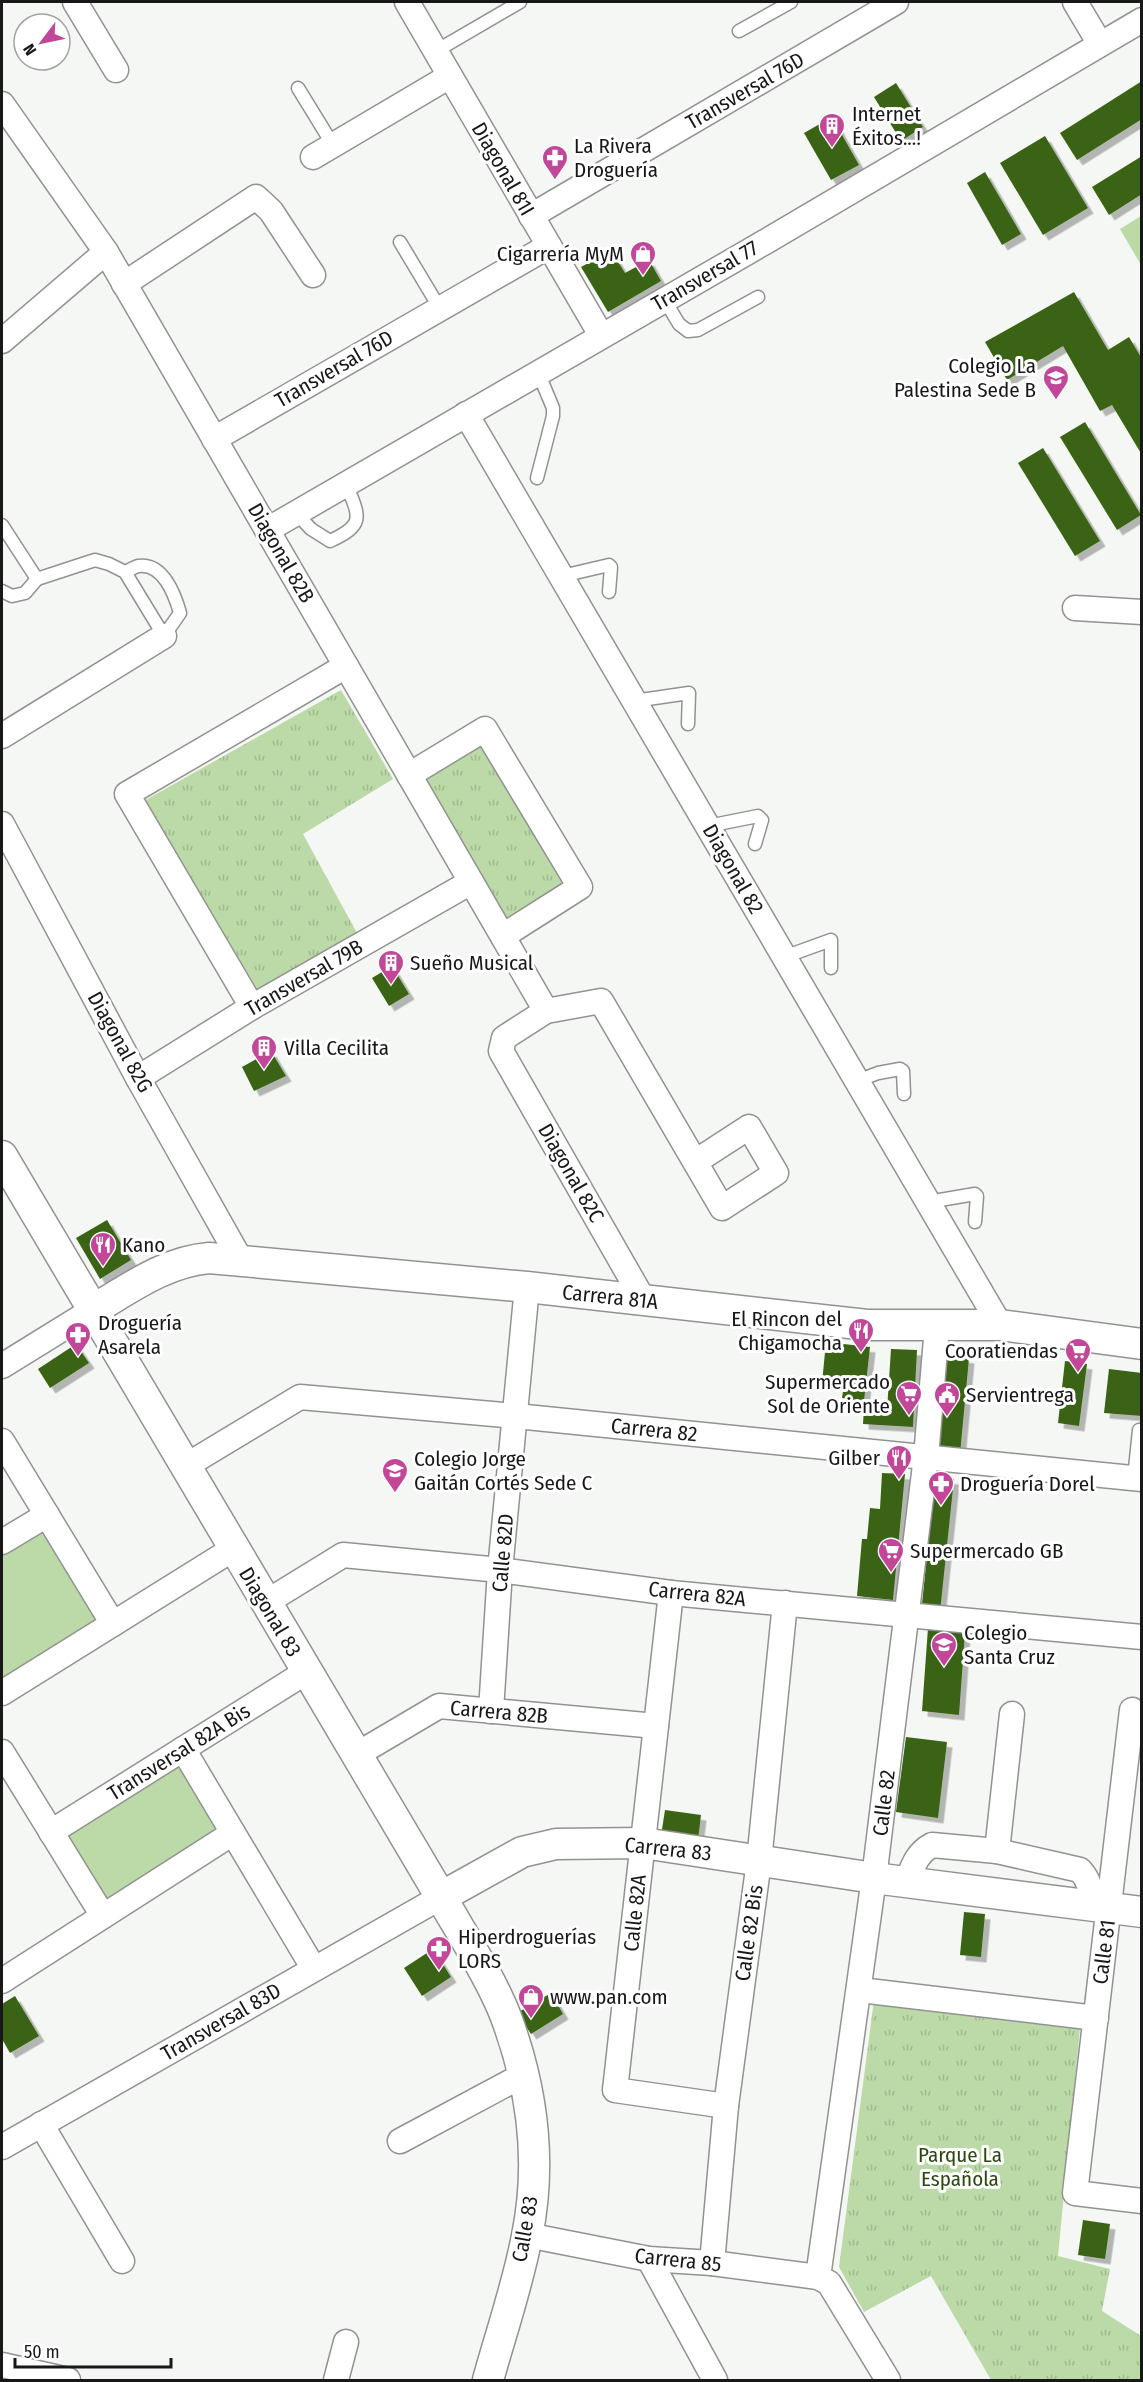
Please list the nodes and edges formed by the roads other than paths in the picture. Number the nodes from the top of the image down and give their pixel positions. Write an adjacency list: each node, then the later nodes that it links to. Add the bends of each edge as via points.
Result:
1 (75, 2): 11 (street)
2 (407, 2): 10 (street, Diagonal 81I)
3 (520, 2): 10 (lane)
4 (790, 2): 8 (lane)
5 (896, 2): 16 (street, Transversal 76D)
6 (1075, 2): 9 (street)
7 (1142, 20): 9 (street, Transversal 77)
8 (739, 31)
9 (1100, 44): 23 (street, Transversal 77)
10 (436, 51): 12 (street, Diagonal 81I)
11 (116, 70)
12 (450, 76): 15 (street); 16 (street, Diagonal 81I)
13 (298, 88): 15 (lane)
14 (2, 104): 19 (street, Diagonal 82B)
15 (323, 151)
16 (531, 216): 18 (street, Diagonal 81I)
17 (400, 243): 24 (lane)
18 (549, 246): 24 (street, Transversal 76D); 25 (street, Diagonal 81I)
19 (106, 252): 21 (street, Diagonal 82B); 26 (street)
20 (313, 275): 21 (street, via 271,211 256,197)
21 (124, 284): 29 (street, Diagonal 82B)
22 (758, 297): 23 (lane, via 698,330 688,331)
23 (664, 299): 25 (street, Transversal 77)
24 (439, 308): 29 (street, Transversal 76D)
25 (601, 335): 27 (street, Transversal 77)
26 (2, 341)
27 (538, 372): 28 (street, Transversal 77); 30 (lane, via 553,416)
28 (466, 414): 31 (street, Transversal 77); 36 (street, Diagonal 82)
29 (214, 439): 34 (street, Diagonal 82B)
30 (537, 478)
31 (346, 484): 32 (street, Transversal 77); 32 (lane, via 356,508 350,532 330,542 311,530)
32 (296, 513): 34 (street, Transversal 77)
33 (2, 525): 37 (lane)
34 (267, 530): 43 (street, Diagonal 82B)
35 (125, 572): 37 (lane, via 95,560); 42 (lane); 42 (lane, via 138,566 164,577 180,613)
36 (562, 576): 39 (lane, via 609,565); 44 (street, Diagonal 82)
37 (37, 579): 38 (lane, via 25,593 12,596)
38 (2, 591)
39 (609, 592)
40 (1075, 608): 41 (street)
41 (1142, 612)
42 (164, 636): 46 (street)
43 (346, 666): 47 (street, Diagonal 82B); 55 (street, via 127,794)
44 (634, 701): 45 (lane, via 689,693); 49 (street, Diagonal 82)
45 (688, 724)
46 (2, 736)
47 (409, 775): 51 (street, Diagonal 82B); 52 (street, via 485,729 580,887)
48 (2, 824): 57 (street, Diagonal 82G)
49 (708, 826): 50 (lane, via 758,816 762,820); 53 (street, Diagonal 82)
50 (755, 844)
51 (471, 882): 52 (street, Diagonal 82B); 55 (street, Transversal 79B)
52 (503, 936): 56 (street, Diagonal 82B)
53 (784, 957): 54 (lane, via 831,940); 58 (street, Diagonal 82)
54 (831, 968)
55 (252, 1007): 57 (street, Transversal 79B)
56 (546, 1011): 61 (street, via 601,1001); 67 (street, Diagonal 82C, via 504,1038 501,1051)
57 (138, 1078): 65 (street, Diagonal 82G)
58 (857, 1081): 59 (lane, via 900,1069); 63 (street, Diagonal 82)
59 (904, 1094)
60 (2, 1156): 62 (street, Diagonal 83)
61 (695, 1162): 61 (street, via 722,1208 776,1173 749,1127)
62 (9, 1187): 68 (street, Diagonal 83)
63 (928, 1202): 64 (lane, via 975,1194); 69 (street, Diagonal 82)
64 (975, 1222)
65 (240, 1259): 66 (street, Carrera 81A); 68 (street, Carrera 81A, via 209,1258 160,1270)
66 (527, 1287): 67 (street, Carrera 81A); 73 (street, Calle 82D)
67 (644, 1301): 70 (street, Carrera 81A, via 867,1325)
68 (92, 1311): 72 (street); 77 (street, Diagonal 83)
69 (1000, 1325): 70 (street, Carrera 81A); 71 (street, Carrera 81A)
70 (937, 1327): 76 (street, Calle 82)
71 (1142, 1344)
72 (2, 1366)
73 (516, 1416): 76 (street, Carrera 82); 77 (street, Carrera 82, via 300,1397); 82 (street, Calle 82D)
74 (1139, 1430): 78 (lane)
75 (2, 1442): 79 (street)
76 (926, 1457): 78 (street, Carrera 82); 86 (street, Calle 82)
77 (184, 1467): 81 (street, Diagonal 83)
78 (1138, 1479)
79 (47, 1515): 80 (street); 87 (street)
80 (2, 1542)
81 (233, 1549): 84 (street, Diagonal 83); 87 (street)
82 (501, 1570): 83 (street, Carrera 82A); 84 (street, Carrera 82A, via 344,1556); 92 (street, Calle 82D)
83 (671, 1593): 85 (street, Carrera 82A); 94 (street, Calle 82A)
84 (265, 1603): 89 (street, Diagonal 83)
85 (785, 1603): 86 (street, Carrera 82A); 102 (street, Calle 82 Bis)
86 (907, 1616): 88 (street, Carrera 82A); 103 (street, Calle 82)
87 (113, 1624): 90 (street)
88 (1142, 1637)
89 (306, 1672): 95 (street, Transversal 82A Bis); 97 (street, Diagonal 83)
90 (2, 1693)
91 (1132, 1710): 106 (street, Calle 81)
92 (490, 1711): 94 (street, Carrera 82B); 97 (street, Carrera 82B, via 439,1706)
93 (1012, 1714): 101 (street)
94 (656, 1726): 100 (street, Calle 82A)
95 (183, 1749): 98 (street, Transversal 82A Bis); 99 (street)
96 (2, 1752): 98 (street)
97 (356, 1755): 105 (street, Diagonal 83)
98 (51, 1832): 108 (street)
99 (233, 1833): 108 (street); 109 (street)
100 (643, 1843): 102 (street, Carrera 83); 105 (street, Carrera 83, via 556,1844 522,1852); 114 (street, Calle 82A, via 615,2090)
101 (997, 1851): 104 (street, via 932,1845 917,1858); 106 (street, via 1080,1870 1088,1878)
102 (759, 1861): 103 (street, Carrera 83); 114 (street, Calle 82 Bis)
103 (874, 1878): 104 (street, Carrera 83); 111 (street, Calle 82)
104 (907, 1881): 106 (street, Carrera 83)
105 (441, 1897): 109 (street, Transversal 83D); 113 (street, Diagonal 83, via 505,2015)
106 (1100, 1906): 107 (street, Carrera 83); 112 (street, Calle 81)
107 (1142, 1912)
108 (103, 1916): 110 (street)
109 (314, 1969): 115 (street, Transversal 83D)
110 (2, 1981)
111 (860, 1990): 112 (street); 123 (street, Calle 82)
112 (1096, 2018): 118 (street, Calle 81, via 1075,2193)
113 (525, 2074): 116 (street); 119 (street, Calle 83, via 533,2138)
114 (726, 2106): 122 (street, Calle 82 Bis)
115 (41, 2124): 117 (street, Transversal 83D); 121 (street)
116 (400, 2141)
117 (2, 2146)
118 (1142, 2201)
119 (527, 2235): 120 (street, Carrera 85); 128 (street, Calle 83)
120 (649, 2259): 122 (street, Carrera 85); 129 (street)
121 (122, 2261)
122 (712, 2263): 123 (street, Carrera 85)
123 (823, 2280): 130 (street)
124 (346, 2342): 127 (street)
125 (2, 2365): 126 (street)
126 (68, 2380)
127 (336, 2380)
128 (488, 2380)
129 (715, 2380)
130 (888, 2380)

